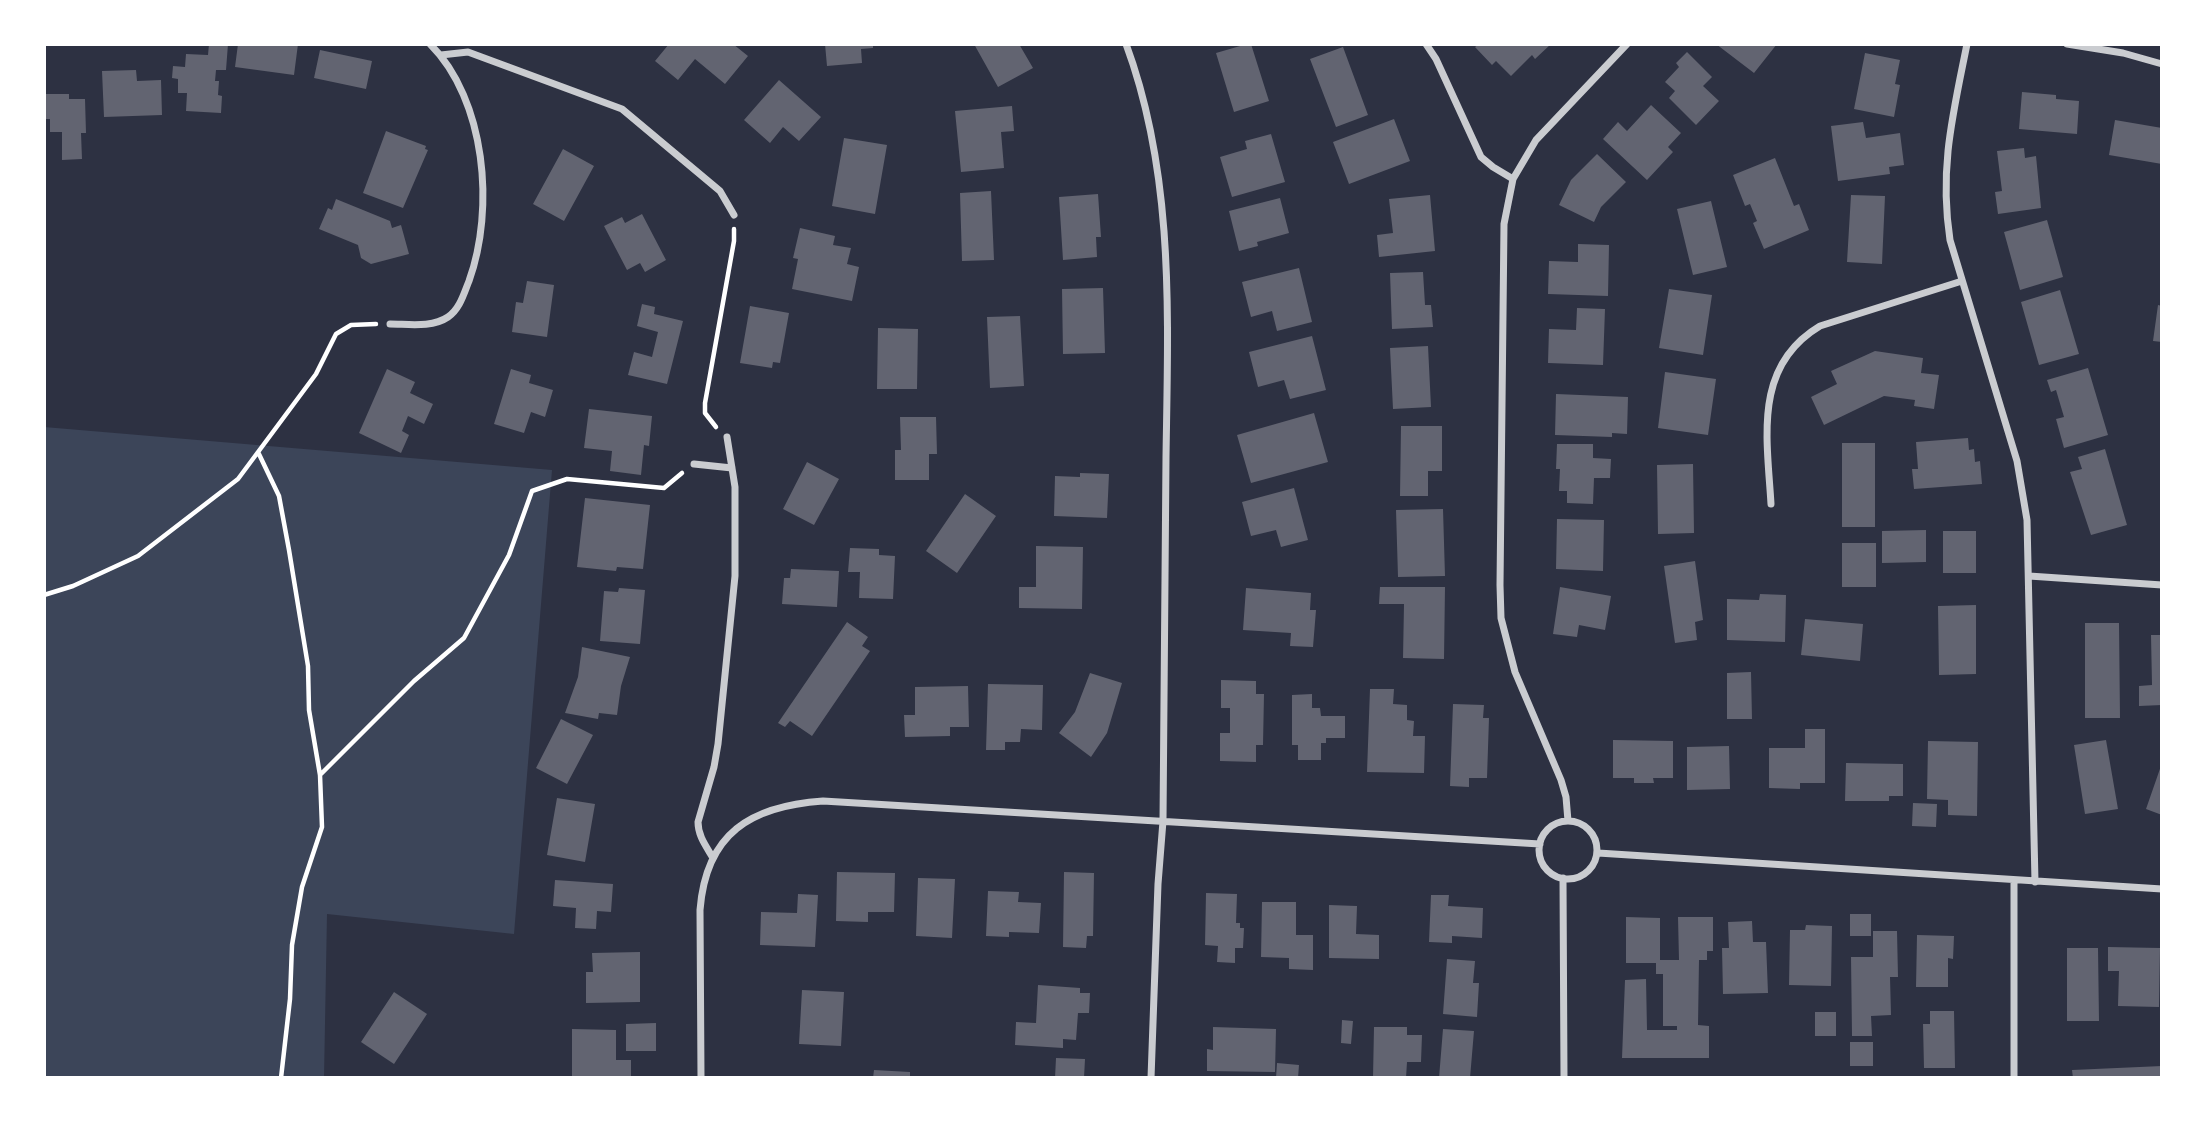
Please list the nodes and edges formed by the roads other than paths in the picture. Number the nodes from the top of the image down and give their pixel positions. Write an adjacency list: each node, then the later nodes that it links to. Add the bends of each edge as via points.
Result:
1 (430, 44): 7 (street)
2 (1126, 44): 19 (street, via 1149,122 1165,227)
3 (1426, 44): 9 (street, via 1480,156)
4 (1627, 44): 9 (street, via 1536,140)
5 (1967, 44): 11 (street, via 1945,174 1950,240)
6 (2067, 44): 8 (street)
7 (441, 55): 10 (street, via 468,52 622,109 720,191); 12 (street, via 457,80 479,144 477,258 457,308 447,317 436,323)
8 (2162, 64)
9 (1513, 179): 20 (street, via 1502,253 1501,618 1516,673 1561,780)
10 (734, 215)
11 (1962, 281): 16 (street, via 1820,326 1791,349 1773,383 1768,409); 17 (street, via 2017,461 2027,520)
12 (390, 324)
13 (727, 438): 15 (street)
14 (694, 464): 15 (street)
15 (732, 468): 23 (street, via 735,576 714,767 698,822)
16 (1771, 504)
17 (2029, 576): 18 (street); 26 (street)
18 (2162, 585)
19 (1163, 821): 21 (street); 23 (street, via 801,802 753,816); 29 (street)
20 (1568, 821): 21 (street, via 1554,825); 22 (street, via 1589,829)
21 (1540, 844): 24 (street, via 1545,866)
22 (1598, 853): 24 (street, via 1587,872); 25 (street)
23 (713, 858): 28 (street, via 702,891)
24 (1563, 878): 30 (street)
25 (2014, 880): 26 (street); 31 (street)
26 (2035, 882): 27 (street)
27 (2162, 889)
28 (701, 1078)
29 (1151, 1078)
30 (1563, 1078)
31 (2014, 1078)

